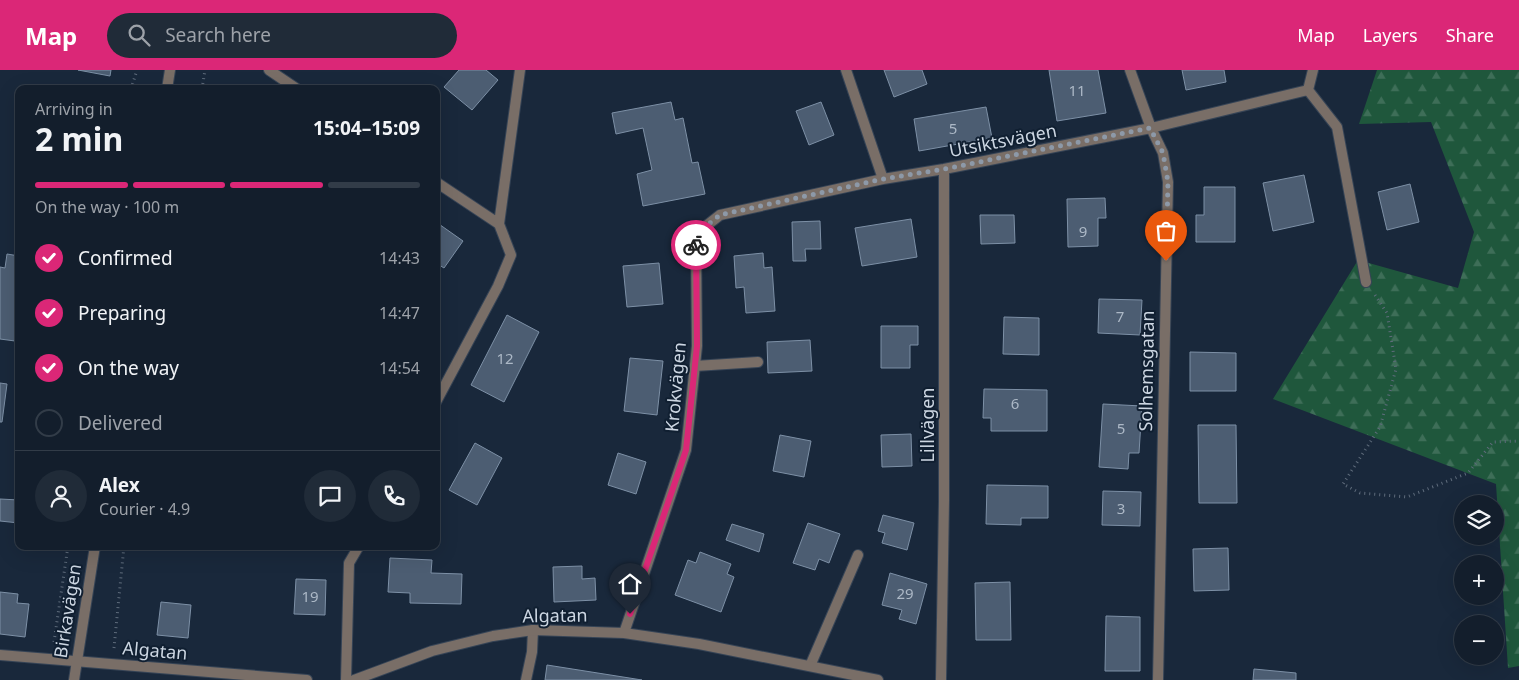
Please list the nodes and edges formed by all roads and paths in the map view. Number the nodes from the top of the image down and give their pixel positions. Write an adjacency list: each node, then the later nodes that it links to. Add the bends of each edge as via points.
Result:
1 (137, 70): 9 (path)
2 (170, 70): 10 (street)
3 (205, 70): 11 (path)
4 (269, 70): 12 (street)
5 (520, 70): 18 (street)
6 (846, 70): 16 (street)
7 (1130, 70): 14 (street, Solhemsgatan)
8 (1313, 70): 13 (street)
9 (132, 85)
10 (168, 85)
11 (203, 85)
12 (291, 85)
13 (1308, 90): 14 (street, Utsiktsvägen); 20 (street, via 1337,127)
14 (1150, 128): 15 (street, Utsiktsvägen); 44 (street, Solhemsgatan, via 1163,153 1168,182)
15 (944, 169): 16 (street, Utsiktsvägen); 43 (street, Lillvägen)
16 (883, 179): 19 (street, Utsiktsvägen, via 720,215)
17 (440, 185): 18 (street)
18 (499, 224): 23 (street, via 511,255)
19 (706, 226): 22 (street, Krokvägen, via 696,241)
20 (1366, 282): 24 (path, via 1387,313 1396,369 1380,427 1343,484 1360,493 1407,497 1468,473 1493,442)
21 (758, 362): 22 (street)
22 (695, 366): 31 (street, Krokvägen, via 686,450)
23 (440, 395)
24 (1519, 441)
25 (67, 550): 33 (path)
26 (94, 550): 34 (street, Birkavägen)
27 (124, 550): 35 (path)
28 (357, 550): 39 (street, via 349,563)
29 (858, 556): 36 (street)
30 (533, 630): 31 (street, Algatan); 40 (street, Algatan, via 432,651); 41 (street)
31 (624, 633): 36 (street, Algatan)
32 (0, 655): 33 (street, Algatan)
33 (52, 660): 34 (street, Algatan)
34 (77, 661): 35 (street, Algatan); 37 (street, Birkavägen)
35 (112, 664): 38 (street, Algatan)
36 (810, 666): 42 (street, Algatan)
37 (74, 680)
38 (307, 680)
39 (346, 680)
40 (354, 680)
41 (526, 680)
42 (878, 680)
43 (941, 680)
44 (1158, 680)

